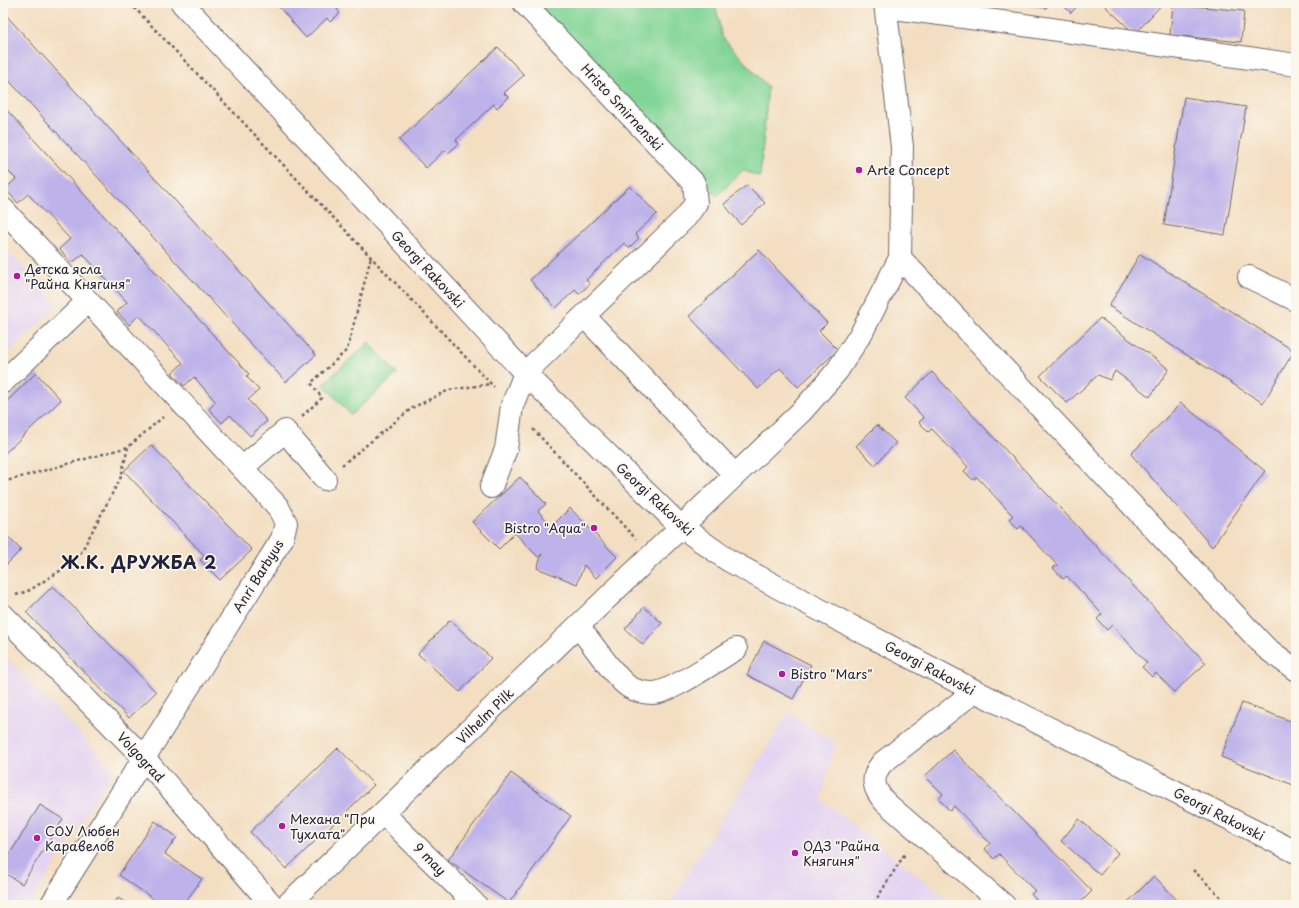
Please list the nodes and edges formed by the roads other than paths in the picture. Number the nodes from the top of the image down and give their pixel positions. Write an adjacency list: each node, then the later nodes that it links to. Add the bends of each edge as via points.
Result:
1 (182, 3): 11 (street, Georgi Rakovski)
2 (524, 3): 10 (street, Hristo Smirnenski, via 694,183 696,203 686,217)
3 (886, 5): 4 (street); 6 (street, via 902,147)
4 (1296, 65)
5 (3, 209): 9 (street, Anri Barbyus)
6 (900, 258): 14 (street, Vilhelm Pilk, via 862,332 837,371 802,411); 21 (street, via 1266,648)
7 (1249, 277): 8 (street)
8 (1296, 300)
9 (88, 301): 12 (street); 13 (street, Anri Barbyus)
10 (585, 317): 11 (street, Hristo Smirnenski); 14 (street)
11 (525, 373): 16 (street, via 512,406 506,449); 17 (street, Georgi Rakovski)
12 (3, 382)
13 (242, 468): 15 (street, via 285,431); 23 (street, Anri Barbyus, via 278,507 286,523 282,539)
14 (735, 475): 17 (street, Vilhelm Pilk)
15 (325, 479)
16 (491, 488)
17 (680, 526): 19 (street, Vilhelm Pilk); 22 (street, Georgi Rakovski, via 728,560)
18 (6, 606): 23 (street, Volgograd)
19 (578, 626): 20 (street, via 628,686 653,693 667,689); 24 (street, Vilhelm Pilk)
20 (736, 649)
21 (1296, 670)
22 (975, 691): 25 (street, Georgi Rakovski); 30 (street, via 882,763 875,771 874,785 879,795)
23 (144, 758): 26 (street, Anri Barbyus); 27 (street, Volgograd)
24 (384, 814): 28 (street, Vilhelm Pilk); 29 (street, 9 may)
25 (1296, 852)
26 (51, 905)
27 (272, 905)
28 (287, 905)
29 (476, 905)
30 (1004, 905)

